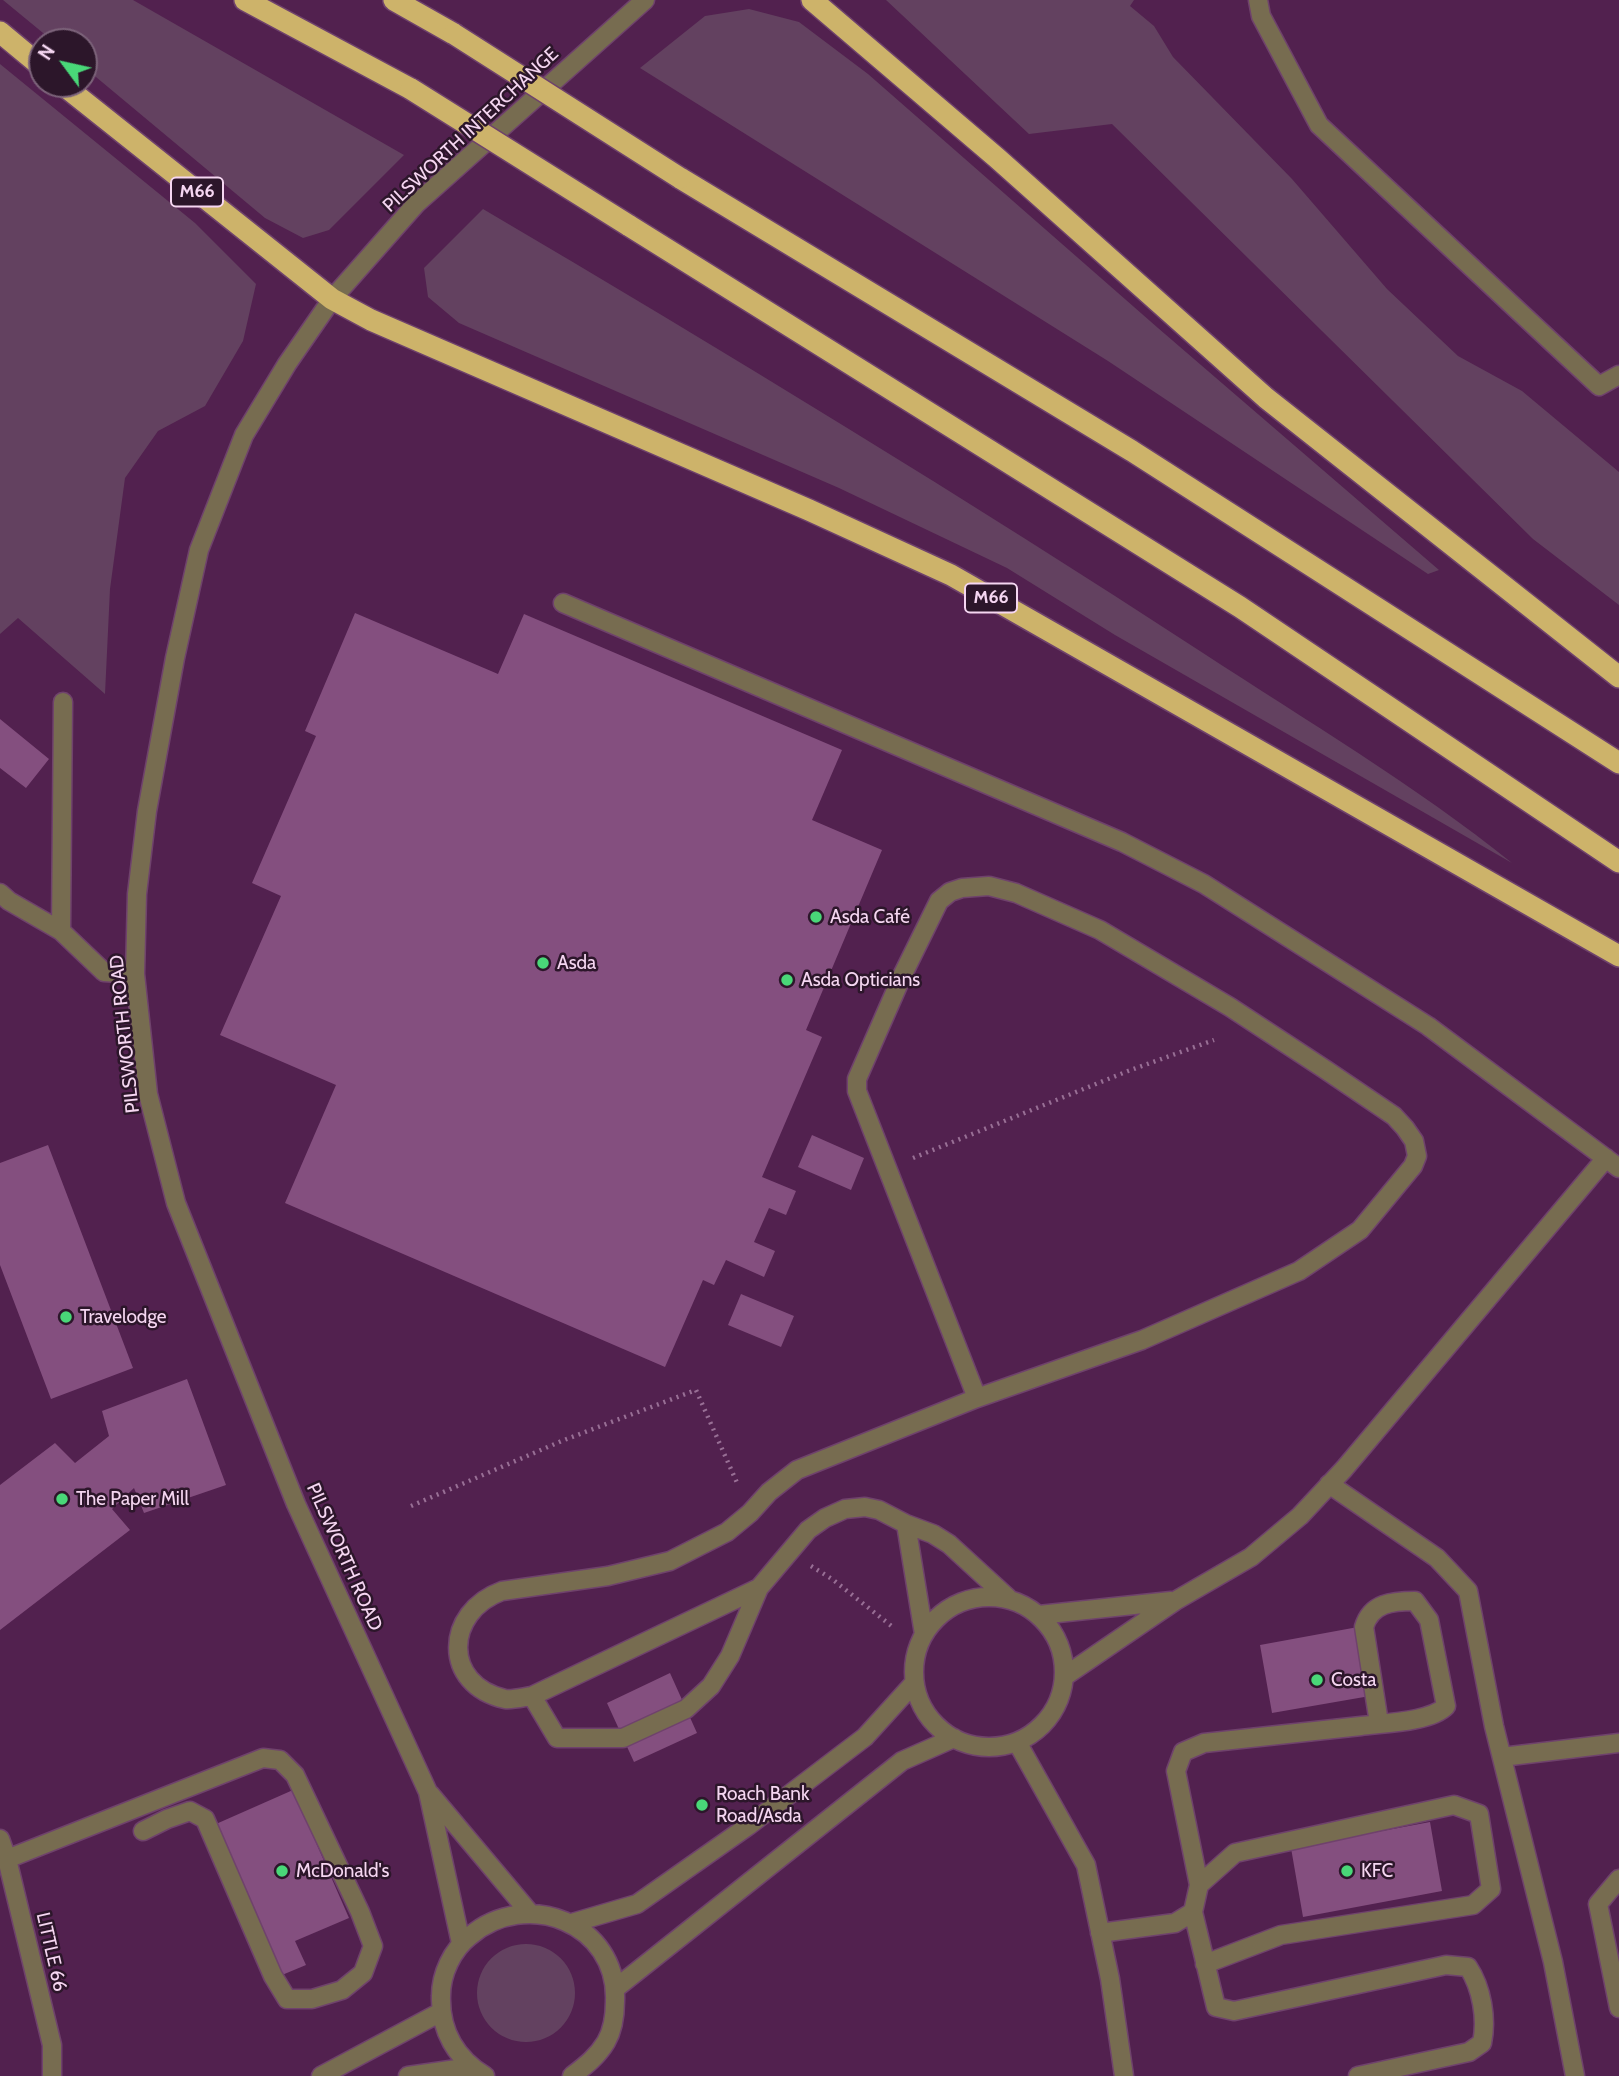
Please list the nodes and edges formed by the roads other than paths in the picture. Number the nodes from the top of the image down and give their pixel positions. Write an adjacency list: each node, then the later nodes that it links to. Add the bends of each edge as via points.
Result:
1 (245, 0): 15 (highway, bridge, via 411,89 1240,607)
2 (394, 0): 14 (highway, bridge, via 1132,451)
3 (646, 0): 9 (street, PILSWORTH INTERCHANGE, via 416,204)
4 (812, 0): 12 (highway, via 1266,398)
5 (1258, 0): 10 (street, via 1261,16 1319,125 1599,386)
6 (0, 32): 7 (highway)
7 (28, 55)
8 (80, 98): 9 (highway, M66)
9 (332, 299): 18 (highway, M66, via 951,575); 19 (street, PILSWORTH ROAD, via 244,435 199,550 147,811 137,894)
10 (1619, 375)
11 (563, 603): 20 (street, via 1122,842 1204,884 1428,1026)
12 (1619, 677)
13 (63, 702): 17 (street)
14 (1619, 763)
15 (1619, 862)
16 (0, 893): 17 (street)
17 (61, 931): 19 (street, via 104,972)
18 (1619, 956)
19 (135, 974): 37 (street, PILSWORTH ROAD, via 149,1094 176,1203 296,1504)
20 (1612, 1163): 22 (street)
21 (977, 1398): 21 (street, via 1142,1339 1299,1271 1360,1230 1417,1156 1414,1141 1394,1116 1219,1000 1100,930 989,886 962,888 939,901 857,1079 857,1091); 31 (street, via 797,1470 727,1532 670,1561 486,1597 459,1630 462,1668 489,1692 507,1699)
22 (1329, 1484): 26 (street, via 1300,1516 1251,1557); 36 (street, via 1437,1558 1468,1591)
23 (906, 1524): 24 (street, via 879,1510 845,1509 808,1530); 25 (street, via 949,1544); 28 (street)
24 (759, 1588): 31 (street); 31 (street, via 730,1656 711,1686 686,1709 623,1738 557,1738)
25 (1008, 1598): 27 (street); 28 (street, via 984,1596 960,1602 939,1615)
26 (1175, 1601): 27 (street); 29 (street)
27 (1039, 1615): 29 (street, via 1054,1632 1063,1653)
28 (922, 1640): 30 (street, via 915,1657)
29 (1065, 1676): 34 (street, via 1051,1716)
30 (914, 1683): 33 (street, via 935,1724); 45 (street, via 865,1737 637,1904)
31 (532, 1696)
32 (1379, 1723): 32 (street, via 1439,1713 1446,1706 1429,1620 1415,1601 1376,1607 1367,1616 1364,1627); 42 (street, via 1204,1743 1183,1752 1175,1771)
33 (954, 1738): 34 (street, via 974,1746); 49 (street, via 902,1761)
34 (1017, 1742): 46 (street, via 1086,1865)
35 (1619, 1743): 36 (street)
36 (1502, 1757): 59 (street, via 1553,1962)
37 (428, 1792): 43 (street, PILSWORTH ROAD); 47 (street, PILSWORTH ROAD)
38 (144, 1830): 40 (street, via 190,1811 205,1819 287,1999 312,1999 342,1990 363,1973 373,1946 360,1912 295,1775 280,1760 262,1758)
39 (0, 1839): 40 (street, LITTLE 66)
40 (7, 1859): 53 (street, LITTLE 66, via 52,2045)
41 (1619, 1879): 50 (street, via 1598,1904)
42 (1199, 1885): 44 (street); 48 (street, via 1236,1853 1454,1805 1479,1814 1491,1889 1474,1905 1282,1935)
43 (529, 1912): 45 (street); 47 (street, via 504,1916)
44 (1193, 1912): 46 (street, via 1175,1923); 48 (street)
45 (572, 1923): 49 (street, via 593,1940 608,1962)
46 (1100, 1933): 57 (street)
47 (461, 1943): 51 (street, via 441,1987)
48 (1205, 1964): 58 (street, via 1216,2007 1234,2011 1446,1965 1468,1968 1477,1981 1485,2030 1482,2043 1469,2052)
49 (616, 1988): 56 (street, via 615,2015 607,2041 591,2062)
50 (1619, 2008)
51 (441, 2012): 52 (street, via 457,2052); 54 (street)
52 (478, 2072): 55 (street)
53 (52, 2076)
54 (321, 2076)
55 (408, 2076)
56 (572, 2076)
57 (1124, 2076)
58 (1358, 2076)
59 (1575, 2076)

